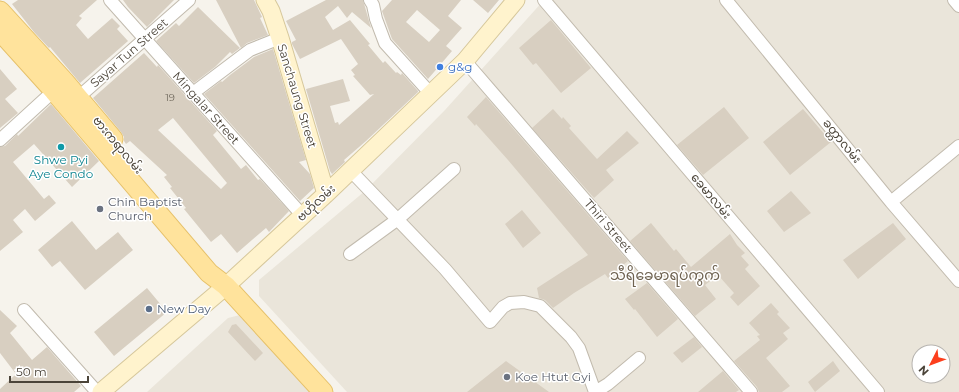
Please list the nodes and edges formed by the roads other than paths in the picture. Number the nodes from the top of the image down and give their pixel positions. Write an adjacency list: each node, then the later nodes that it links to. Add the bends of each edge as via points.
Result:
1 (110, 0): 13 (street, Mingalar Street)
2 (189, 0): 13 (street, Sayar Tun Street)
3 (265, 0): 12 (main road, Sanchaung Street)
4 (516, 0): 14 (main road, ဗဟိုလမ်း)
5 (544, 0): 37 (street, ခေမာလမ်း)
6 (726, 0): 24 (street, ခတ္တာလမ်း)
7 (954, 0): 9 (street)
8 (374, 2): 17 (street, via 376,19 385,43)
9 (959, 6)
10 (0, 11): 15 (main road, ဗားကရာလမ်း)
11 (0, 31): 15 (main road, ဗားကရာလမ်း)
12 (280, 38): 16 (street, via 250,50); 23 (main road, Sanchaung Street)
13 (145, 39): 16 (street, Mingalar Street); 18 (street, Sayar Tun Street)
14 (465, 61): 17 (main road, ဗဟိုလမ်း); 36 (street, Thiri Street)
15 (59, 86): 18 (main road, ဗားကရာလမ်း); 19 (street)
16 (193, 93): 25 (street, Mingalar Street)
17 (430, 94): 22 (main road, ဗဟိုလမ်း)
18 (73, 102): 29 (main road, ဗားကရာလမ်း, via 209,273)
19 (0, 140)
20 (959, 146): 24 (street)
21 (454, 169): 26 (street)
22 (351, 171): 23 (main road, ဗဟိုလမ်း); 26 (street)
23 (326, 194): 25 (main road, ဗဟိုလမ်း)
24 (891, 202): 28 (street, ခတ္တာလမ်း)
25 (303, 216): 29 (main road, ဗဟိုလမ်း)
26 (398, 219): 27 (street); 35 (street, via 490,322 510,303 524,302 540,306 579,348)
27 (350, 254)
28 (959, 281)
29 (226, 286): 33 (main road, ဗဟိုလမ်း); 34 (main road, ဗားကရာလမ်း)
30 (24, 310): 32 (street)
31 (639, 358): 35 (street)
32 (96, 392)
33 (101, 392)
34 (323, 392)
35 (595, 392)
36 (751, 392)
37 (877, 392)

